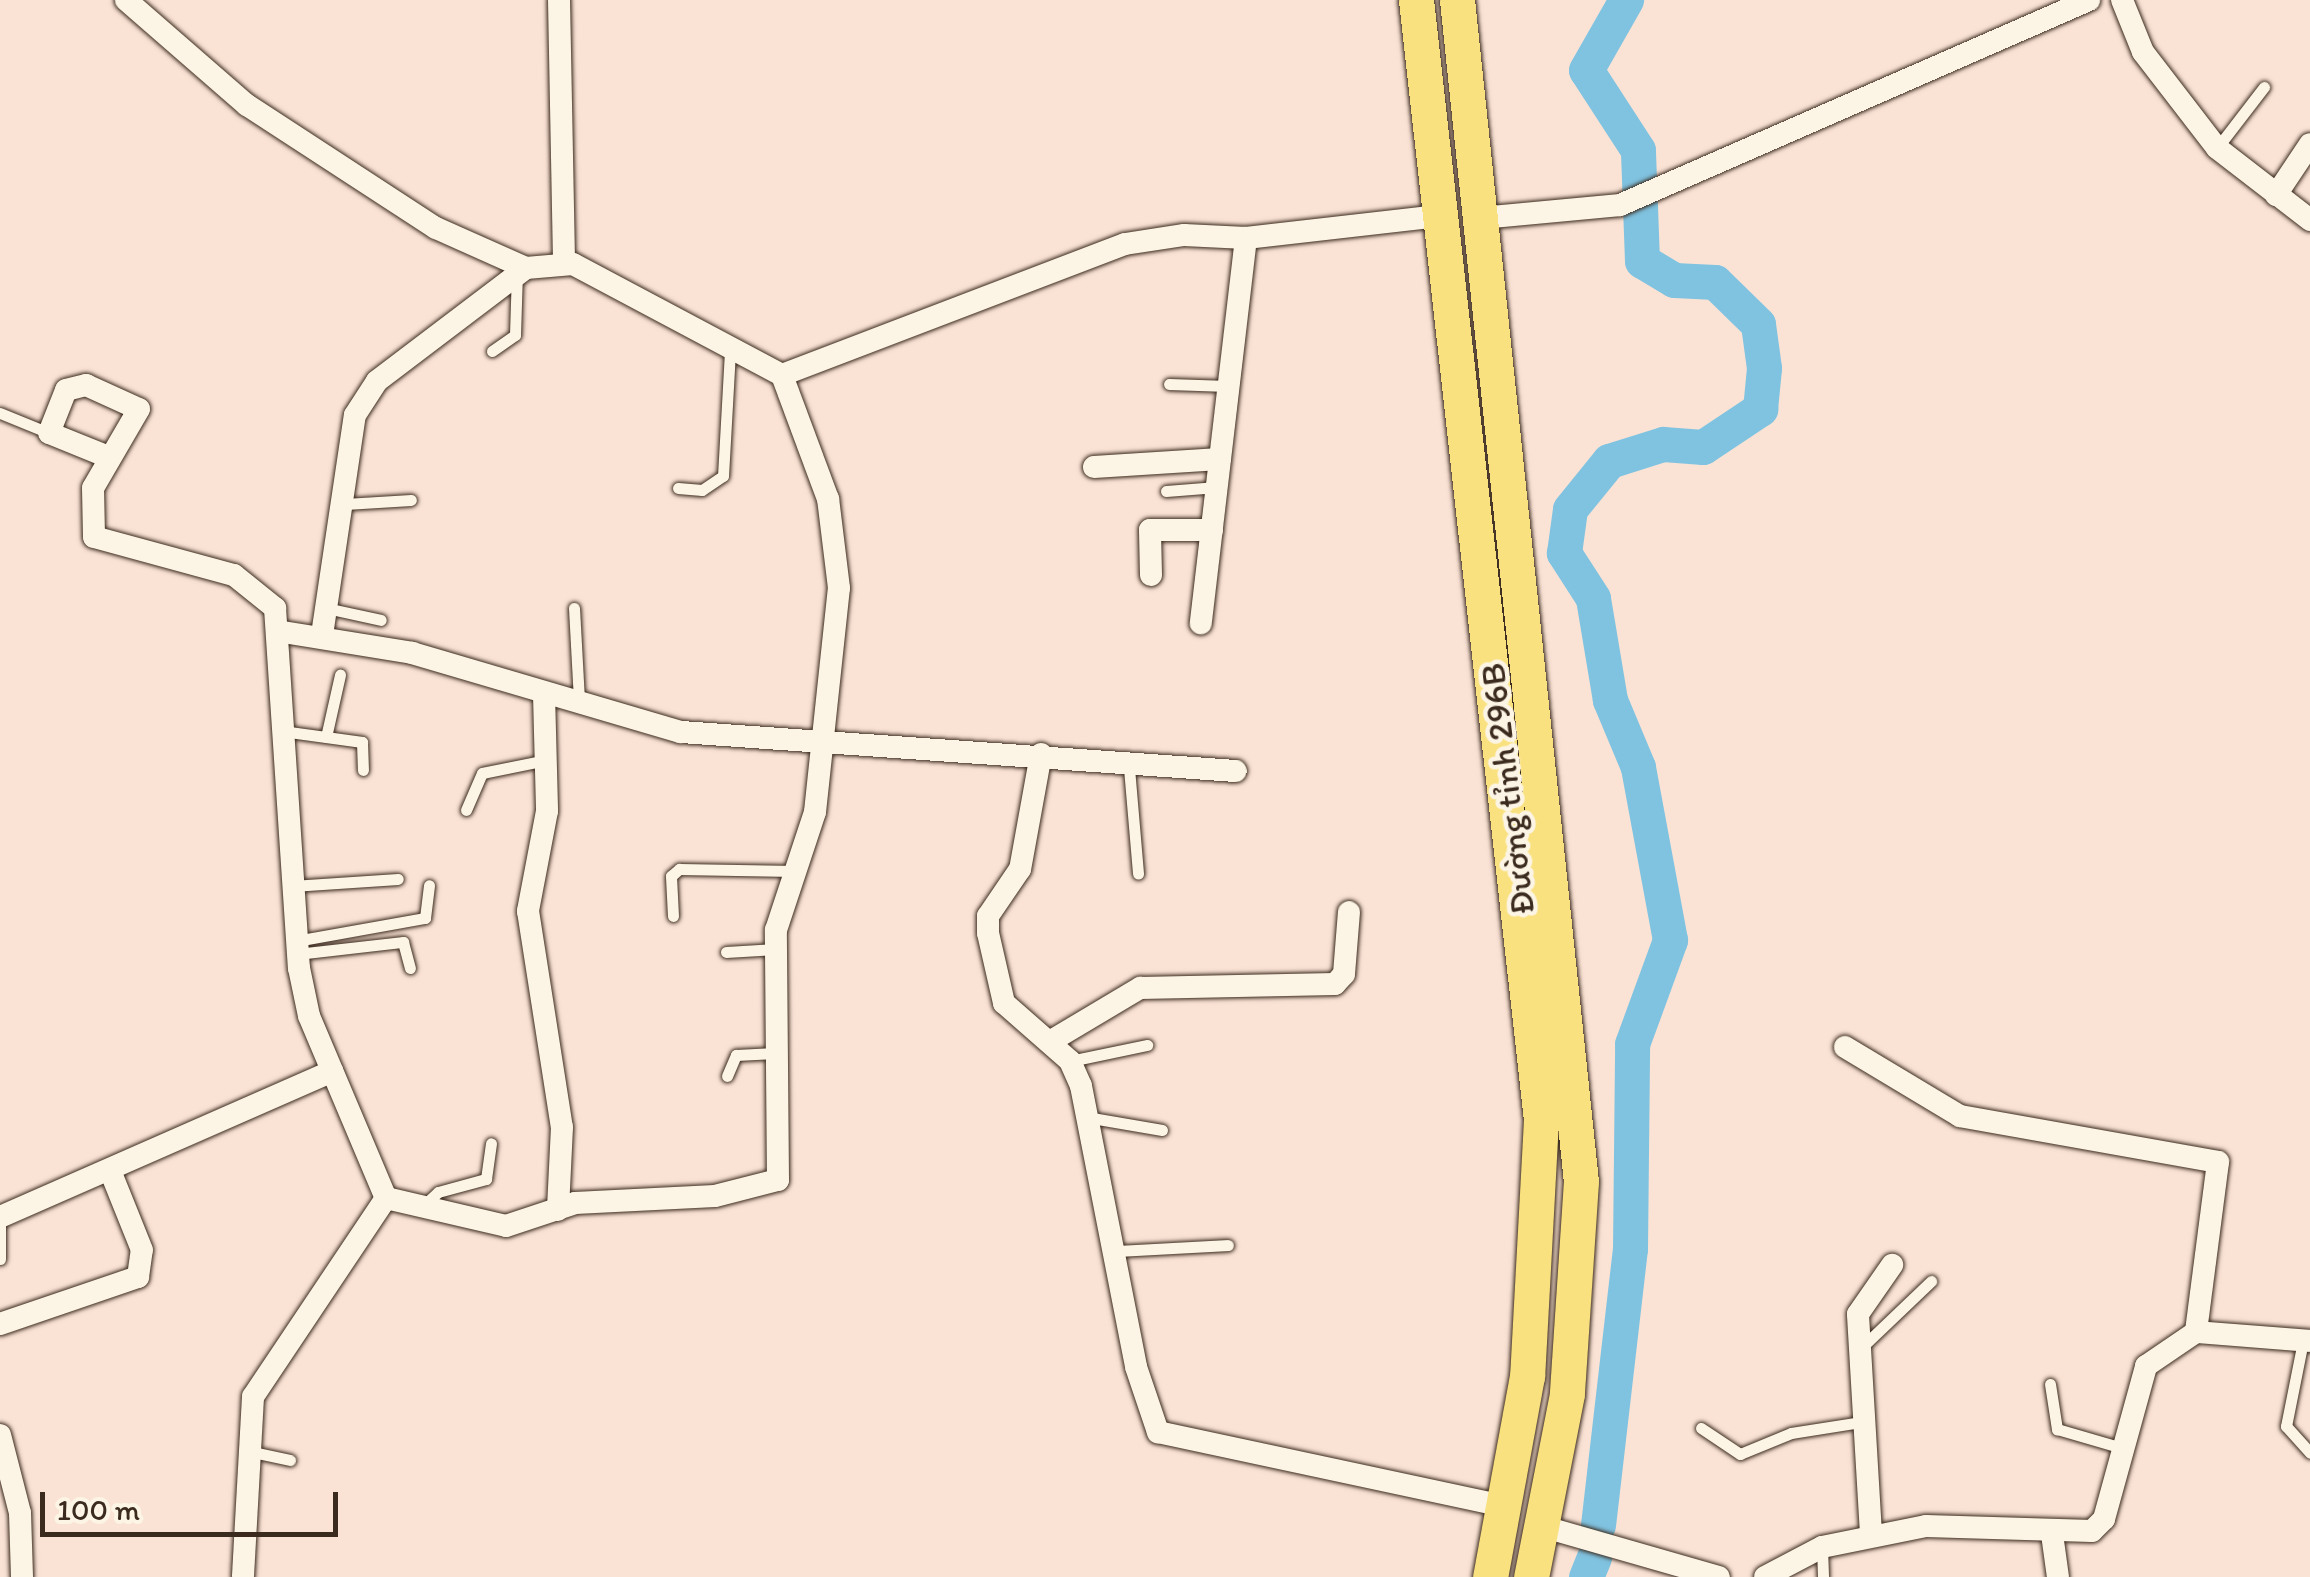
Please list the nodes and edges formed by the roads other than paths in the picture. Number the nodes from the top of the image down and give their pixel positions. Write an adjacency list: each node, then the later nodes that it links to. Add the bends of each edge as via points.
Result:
1 (126, 0): 16 (street, via 241,100 436,228)
2 (559, 0): 15 (street)
3 (1416, 0): 11 (main road, Đường tỉnh 296B)
4 (1457, 0): 12 (main road, Đường tỉnh 296B)
5 (2089, 0): 12 (street, via 1620,205)
6 (2122, 0): 9 (street, via 2143,52)
7 (2264, 87): 9 (lane)
8 (2310, 144): 10 (street)
9 (2217, 148): 10 (street)
10 (2276, 196): 13 (street)
11 (1439, 216): 14 (street); 96 (main road, Đường tỉnh 296B, via 1541,1120 1533,1322)
12 (1481, 218): 97 (main road, Đường tỉnh 296B, via 1581,1181 1569,1378)
13 (2310, 220)
14 (1246, 238): 19 (street, via 1125,244); 21 (street)
15 (564, 264): 16 (street); 18 (street)
16 (521, 271): 17 (lane, via 514,335); 31 (street, via 377,382 356,415)
17 (492, 351)
18 (730, 352): 19 (street); 28 (lane, via 723,476 702,490)
19 (782, 375): 45 (street, via 837,540)
20 (1169, 384): 21 (lane)
21 (1228, 386): 25 (street)
22 (0, 413): 23 (lane)
23 (50, 434): 24 (street); 24 (street, via 72,386 122,397 139,414)
24 (106, 456): 38 (street, via 87,513 94,537 247,582 275,608)
25 (1220, 459): 26 (street); 27 (street)
26 (1094, 467)
27 (1217, 487): 29 (lane); 32 (street)
28 (678, 488)
29 (1166, 491)
30 (411, 500): 31 (lane)
31 (346, 504): 34 (street)
32 (1212, 530): 33 (street, via 1150,530); 37 (street)
33 (1151, 575)
34 (326, 608): 36 (lane); 39 (street)
35 (574, 608): 42 (lane)
36 (381, 620)
37 (1201, 623)
38 (283, 632): 39 (street); 43 (street)
39 (322, 635): 41 (street)
40 (340, 676): 44 (lane)
41 (544, 694): 42 (street); 47 (street)
42 (580, 705): 45 (street, via 681,732)
43 (282, 731): 44 (lane); 56 (street)
44 (326, 737): 49 (lane, via 362,742)
45 (824, 742): 46 (street); 52 (street)
46 (1041, 754): 48 (street); 63 (street, via 1020,868 988,916 988,933 1004,1002)
47 (546, 760): 51 (lane, via 482,773); 76 (street, via 528,911 562,1127)
48 (1129, 768): 50 (street); 53 (lane)
49 (364, 770)
50 (1236, 770)
51 (466, 810)
52 (795, 871): 58 (lane, via 679,870 671,876); 60 (street)
53 (1138, 874)
54 (398, 879): 56 (lane)
55 (429, 885): 59 (lane, via 425,918)
56 (290, 886): 59 (street)
57 (1349, 912): 63 (street, via 1344,974 1334,984 1140,988)
58 (673, 916)
59 (300, 944): 62 (lane, via 403,942); 68 (street)
60 (776, 949): 61 (lane); 66 (street)
61 (726, 952)
62 (410, 968)
63 (1051, 1041): 67 (street)
64 (1147, 1045): 67 (lane)
65 (1845, 1047): 85 (street, via 1960,1116 2218,1162)
66 (775, 1053): 69 (lane, via 736,1055); 76 (street, via 778,1180)
67 (1070, 1062): 70 (street)
68 (332, 1071): 73 (street); 74 (street)
69 (727, 1076)
70 (1092, 1118): 71 (lane); 80 (street)
71 (1162, 1130)
72 (491, 1143): 75 (lane, via 486,1179 438,1192)
73 (111, 1172): 77 (street); 84 (street, via 142,1250 138,1277)
74 (386, 1198): 75 (street); 93 (street, via 253,1397)
75 (419, 1210): 76 (street, via 506,1226)
76 (558, 1210)
77 (0, 1217)
78 (0, 1226): 81 (lane)
79 (1228, 1245): 80 (lane)
80 (1118, 1251): 96 (street, via 1136,1367 1158,1432)
81 (0, 1260)
82 (1892, 1265): 87 (street, via 1858,1314)
83 (1931, 1281): 87 (lane)
84 (0, 1324)
85 (2196, 1332): 86 (street); 92 (street, via 2146,1366)
86 (2307, 1341): 94 (lane, via 2286,1426)
87 (1858, 1351): 89 (street)
88 (2050, 1384): 92 (lane, via 2057,1429)
89 (1868, 1421): 90 (lane, via 1791,1434 1740,1454); 98 (street)
90 (1701, 1428)
91 (0, 1434): 101 (street, via 20,1513)
92 (2122, 1448): 99 (street, via 2104,1519 2075,1536)
93 (248, 1451): 95 (lane); 102 (street)
94 (2310, 1454)
95 (290, 1460)
96 (1502, 1506): 103 (main road, Đường tỉnh 296B)
97 (1542, 1526): 104 (main road, Đường tỉnh 296B); 105 (street)
98 (1871, 1534): 99 (street, via 1926,1526); 100 (street)
99 (2052, 1534): 108 (street)
100 (1822, 1547): 106 (street); 107 (lane)
101 (22, 1577)
102 (243, 1577)
103 (1490, 1577)
104 (1531, 1577)
105 (1720, 1577)
106 (1765, 1577)
107 (1823, 1577)
108 (2058, 1577)

